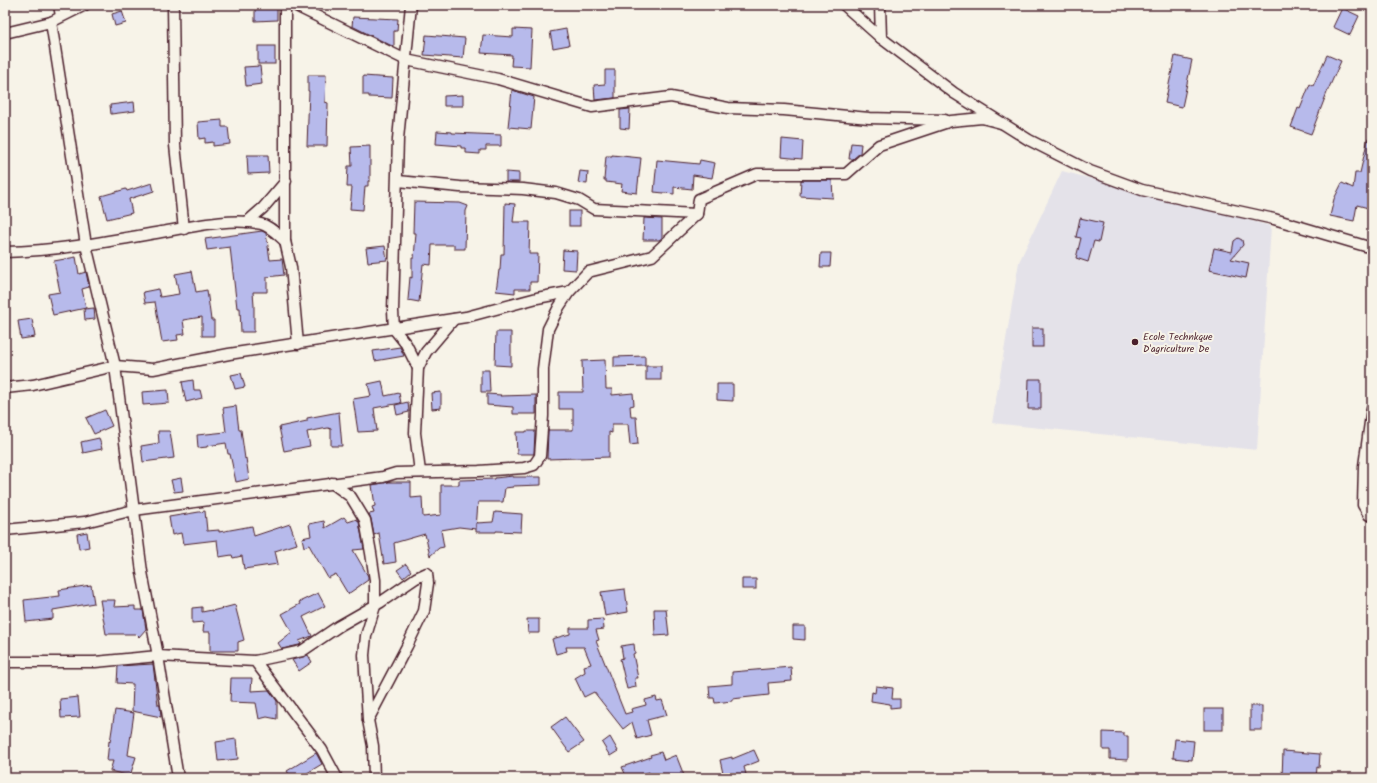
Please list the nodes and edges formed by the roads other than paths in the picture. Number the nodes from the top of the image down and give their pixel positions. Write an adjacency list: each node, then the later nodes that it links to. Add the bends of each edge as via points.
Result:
1 (59, 5): 9 (street)
2 (85, 5): 9 (street)
3 (173, 5): 20 (street, via 175,145)
4 (285, 5): 16 (street)
5 (294, 5): 13 (street)
6 (411, 5): 13 (street)
7 (844, 5): 12 (street)
8 (880, 5): 12 (street)
9 (61, 16): 10 (street)
10 (51, 22): 11 (street); 22 (street)
11 (5, 33)
12 (882, 38): 15 (street, via 954,93)
13 (406, 60): 14 (street, via 498,79 592,107 671,97 728,108); 17 (street, via 398,139)
14 (951, 121): 15 (street, via 982,118); 18 (street, via 879,145 846,174 758,174 699,199)
15 (1002, 123): 23 (street, via 1090,171 1142,190 1274,219)
16 (286, 181): 19 (street); 21 (street)
17 (398, 181): 18 (street, via 556,192 579,200 594,209); 27 (street)
18 (697, 214): 25 (street, via 652,256 588,272)
19 (247, 222): 20 (street); 21 (street, via 263,224)
20 (184, 228): 22 (street)
21 (285, 241): 28 (street, via 291,267)
22 (86, 245): 24 (street); 29 (street)
23 (1372, 248)
24 (5, 252)
25 (569, 292): 26 (street); 33 (street, via 548,329 540,456 534,465 479,471)
26 (454, 319): 27 (street); 30 (street, via 426,352)
27 (394, 329): 28 (street); 30 (street, via 406,344)
28 (298, 344): 29 (street, via 153,369)
29 (115, 366): 31 (street, via 33,385); 35 (street)
30 (418, 368): 33 (street, via 415,433)
31 (5, 388)
32 (1372, 408): 36 (street, via 1364,466 1363,505 1369,515)
33 (420, 472): 34 (street)
34 (332, 483): 35 (street); 38 (street, via 351,498 365,520 375,580)
35 (134, 510): 37 (street, via 85,522); 39 (street, via 142,572)
36 (1372, 515)
37 (5, 530)
38 (375, 606): 41 (street, via 302,651); 42 (street, via 366,636 364,655); 42 (street, via 427,573 424,611)
39 (158, 656): 40 (street, via 95,662); 41 (street); 43 (street)
40 (5, 662)
41 (255, 662): 44 (street, via 322,750)
42 (368, 720): 45 (street, via 373,746)
43 (178, 778)
44 (337, 778)
45 (374, 778)

